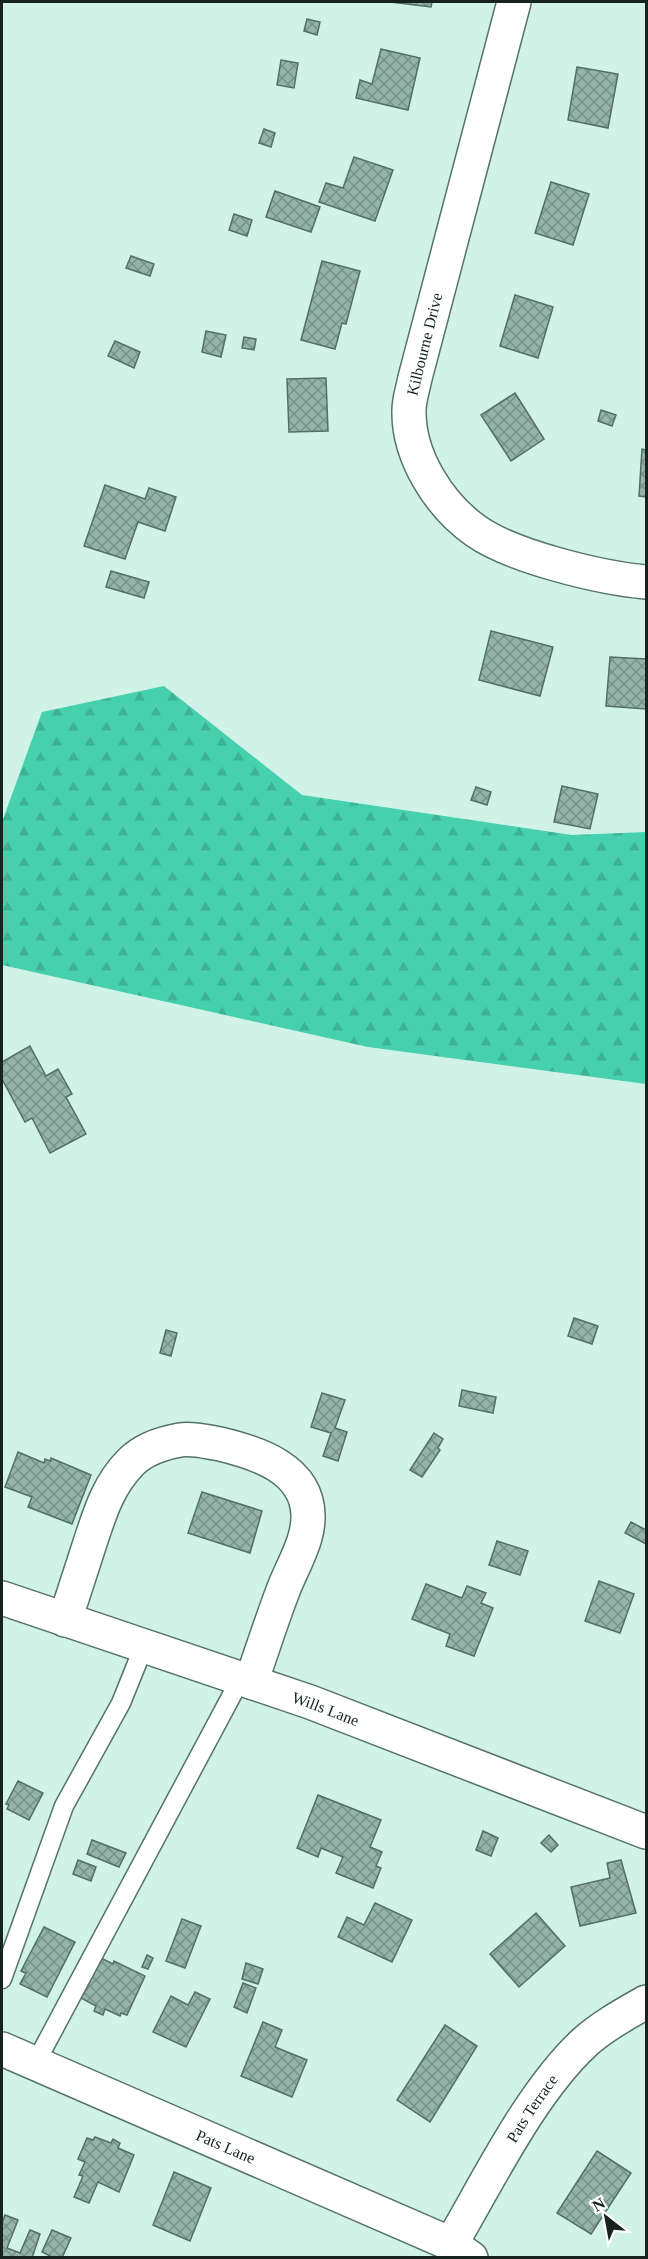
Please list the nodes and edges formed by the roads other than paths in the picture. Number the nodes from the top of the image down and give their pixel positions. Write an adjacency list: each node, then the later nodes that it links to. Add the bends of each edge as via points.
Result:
1 (514, 2): 2 (street, Kilbourne Drive, via 415,378 409,409 413,440 437,491 454,513 476,531 500,545 566,566)
2 (646, 582)
3 (2, 1598): 4 (street, Wills Lane)
4 (65, 1620): 5 (street, Wills Lane); 6 (street, via 112,1484 134,1460 152,1448 181,1440 234,1448 270,1460 287,1472 306,1500 308,1517 304,1539)
5 (144, 1646): 6 (street, Wills Lane); 8 (lane, via 122,1704 64,1806)
6 (246, 1680): 7 (street, Wills Lane); 11 (lane)
7 (646, 1832)
8 (2, 1979)
9 (646, 2002): 12 (street, Pats Terrace, via 586,2042 561,2068 510,2143)
10 (2, 2049): 11 (street, Pats Lane)
11 (35, 2064): 12 (street, Pats Lane)
12 (461, 2251)

